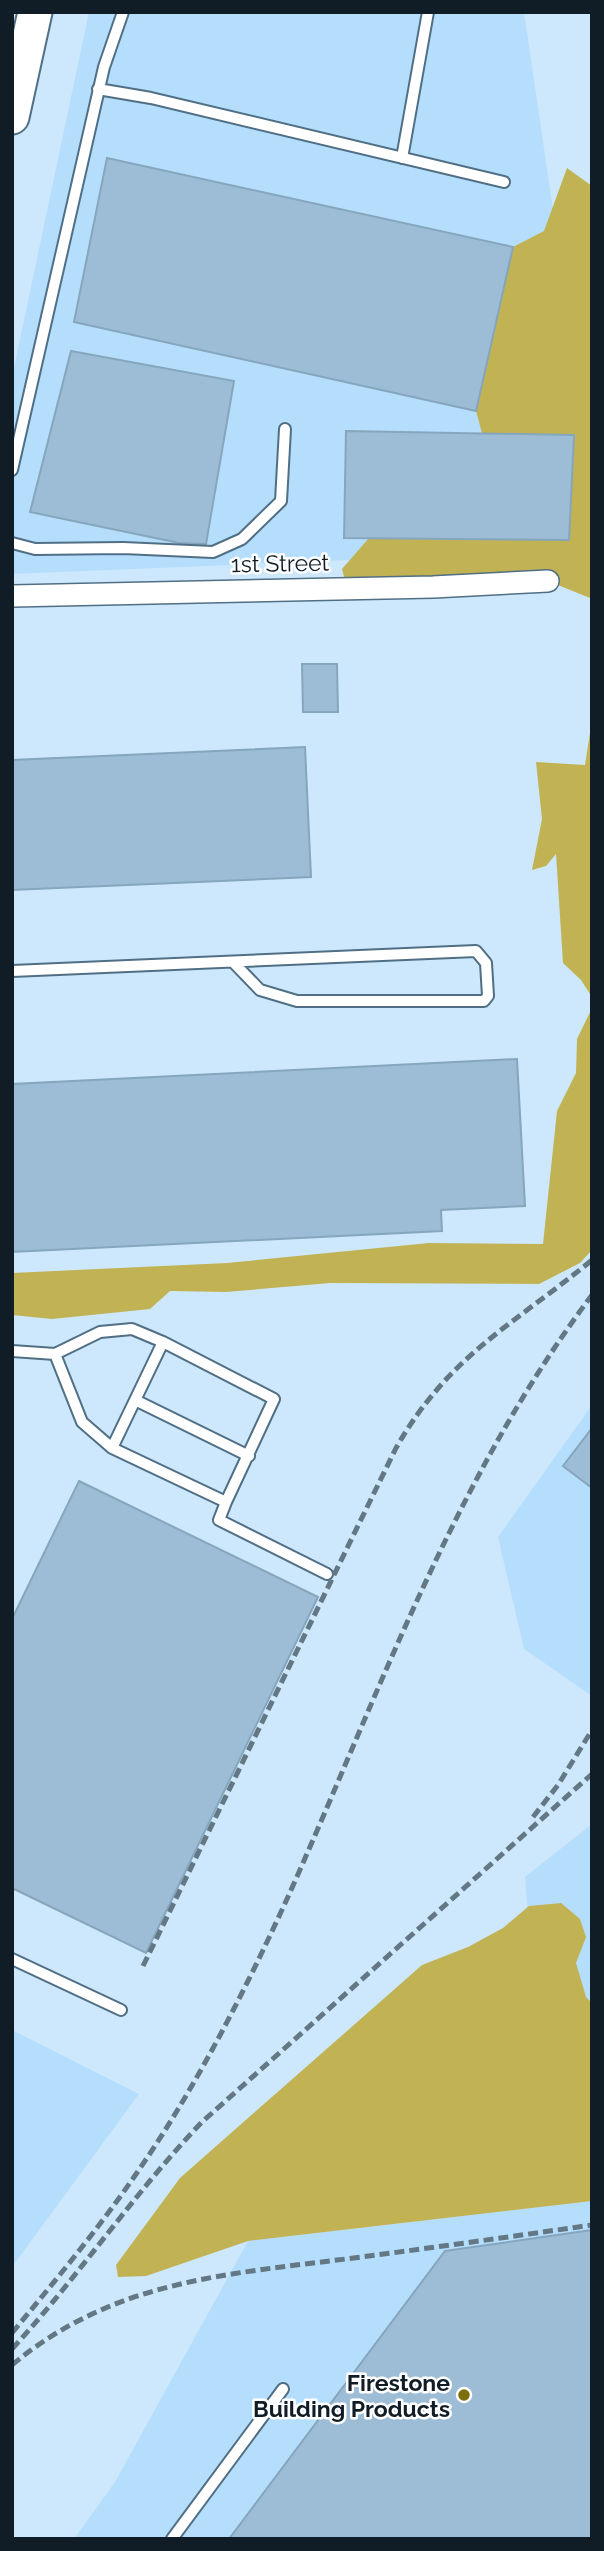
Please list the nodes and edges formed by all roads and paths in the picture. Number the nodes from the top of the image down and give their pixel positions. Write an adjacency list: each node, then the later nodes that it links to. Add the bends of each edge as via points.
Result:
1 (35, 12): 5 (main road)
2 (122, 12): 4 (lane)
3 (428, 12): 6 (lane)
4 (98, 89): 6 (lane); 9 (lane)
5 (12, 117)
6 (402, 158): 7 (lane)
7 (504, 182)
8 (285, 429): 10 (lane, via 281,500 242,539 213,552 35,549)
9 (12, 470)
10 (12, 543)
11 (548, 581): 12 (street, 1st Street)
12 (12, 596)
13 (234, 963): 13 (lane, via 476,951 486,963 488,996 484,1001 298,1001 260,990); 14 (lane)
14 (12, 971)
15 (163, 1342): 17 (lane, via 132,1329 100,1332); 18 (lane); 20 (lane, via 274,1399)
16 (12, 1351): 17 (lane)
17 (55, 1354): 19 (lane, via 82,1422)
18 (135, 1400): 19 (lane); 20 (lane)
19 (112, 1448): 21 (lane)
20 (249, 1456): 21 (lane)
21 (226, 1502): 22 (lane, via 219,1520)
22 (327, 1574)
23 (12, 1958): 24 (lane)
24 (121, 2010)
25 (283, 2389): 26 (lane)
26 (172, 2539)

